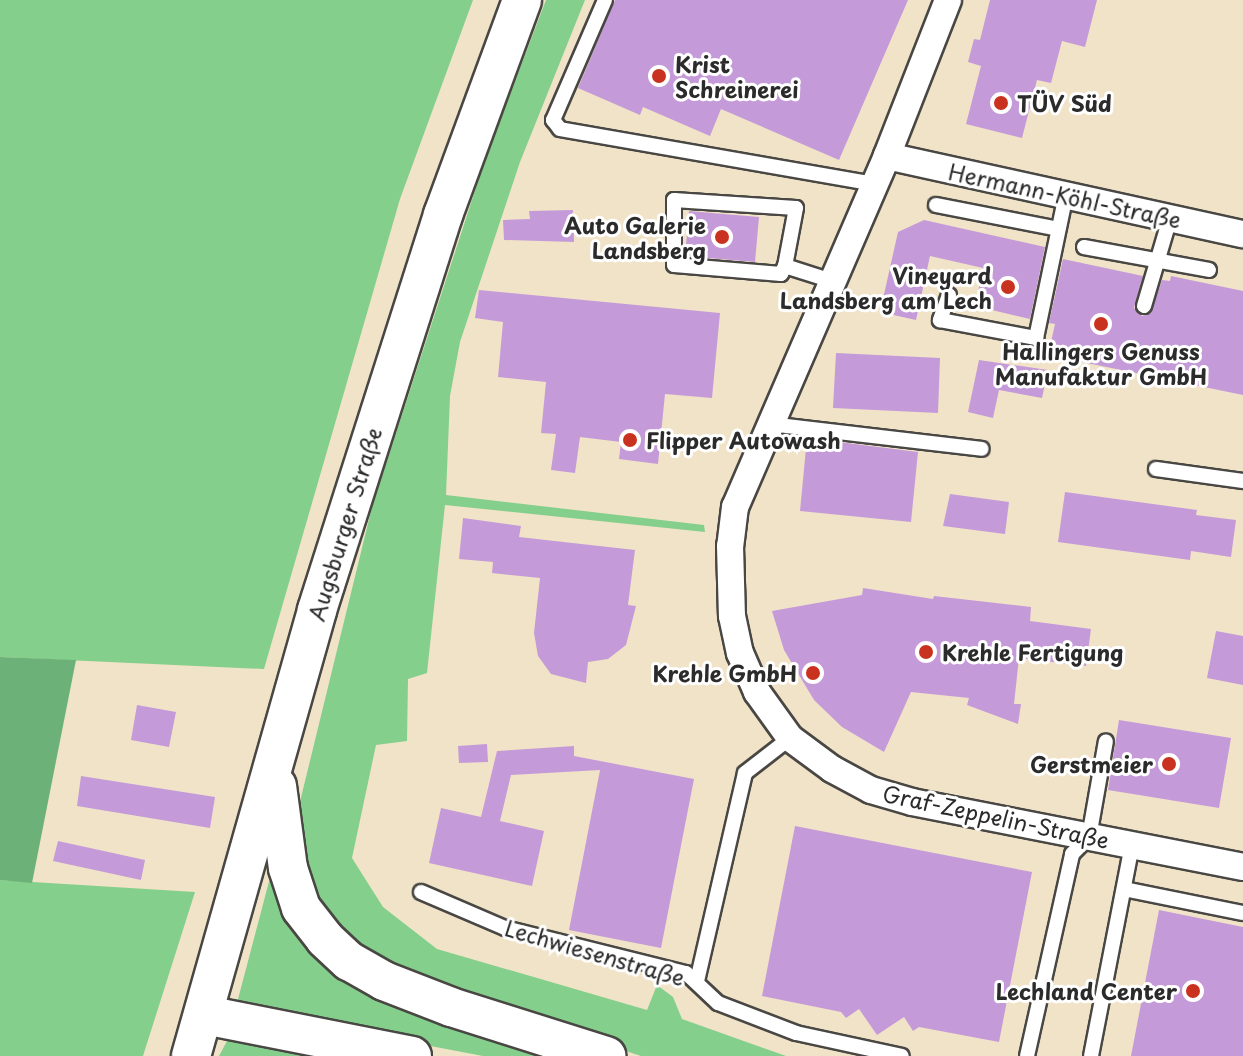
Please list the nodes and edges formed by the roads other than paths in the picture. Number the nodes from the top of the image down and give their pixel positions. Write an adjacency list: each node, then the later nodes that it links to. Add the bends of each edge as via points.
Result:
1 (522, 0): 24 (main road, Augsburger Straße, via 443,215 317,610)
2 (605, 0): 5 (lane, via 553,120 560,129)
3 (948, 0): 4 (street, Graf-Zeppelin-Straße)
4 (887, 156): 5 (street, Graf-Zeppelin-Straße); 6 (street, Hermann-Köhl-Straße)
5 (874, 184): 15 (street, Graf-Zeppelin-Straße)
6 (1066, 195): 8 (street, Hermann-Köhl-Straße); 9 (lane)
7 (936, 205): 9 (lane)
8 (1170, 218): 10 (street, Hermann-Köhl-Straße); 12 (lane)
9 (1058, 229): 16 (lane, via 1036,338 940,320)
10 (1243, 234)
11 (1084, 247): 12 (lane)
12 (1157, 259): 14 (lane); 17 (lane)
13 (785, 266): 13 (lane, via 796,208 674,200 674,265 781,274); 15 (lane)
14 (1209, 270)
15 (832, 281): 18 (street, Graf-Zeppelin-Straße)
16 (949, 295)
17 (1144, 306)
18 (770, 424): 19 (lane); 22 (street, Graf-Zeppelin-Straße, via 735,507 732,616 757,692)
19 (982, 449)
20 (1156, 469): 21 (lane)
21 (1243, 481)
22 (790, 738): 25 (street, Graf-Zeppelin-Straße, via 871,790); 31 (lane, via 745,773)
23 (1106, 741): 25 (lane)
24 (275, 768): 32 (main road, Augsburger Straße); 35 (main road, via 288,868 301,908 349,961 451,1007)
25 (1089, 837): 26 (street, Graf-Zeppelin-Straße); 37 (lane, via 1072,854)
26 (1132, 845): 27 (street, Graf-Zeppelin-Straße); 28 (lane)
27 (1243, 867)
28 (1124, 889): 30 (lane); 38 (lane)
29 (421, 892): 31 (lane, Lechwiesenstraße, via 505,928 676,970)
30 (1243, 913)
31 (697, 981): 36 (lane, Lechwiesenstraße, via 718,1003 796,1033)
32 (205, 1015): 33 (main road, Augsburger Straße); 34 (main road)
33 (191, 1056)
34 (412, 1056)
35 (606, 1056)
36 (902, 1056)
37 (1027, 1056)
38 (1091, 1056)

